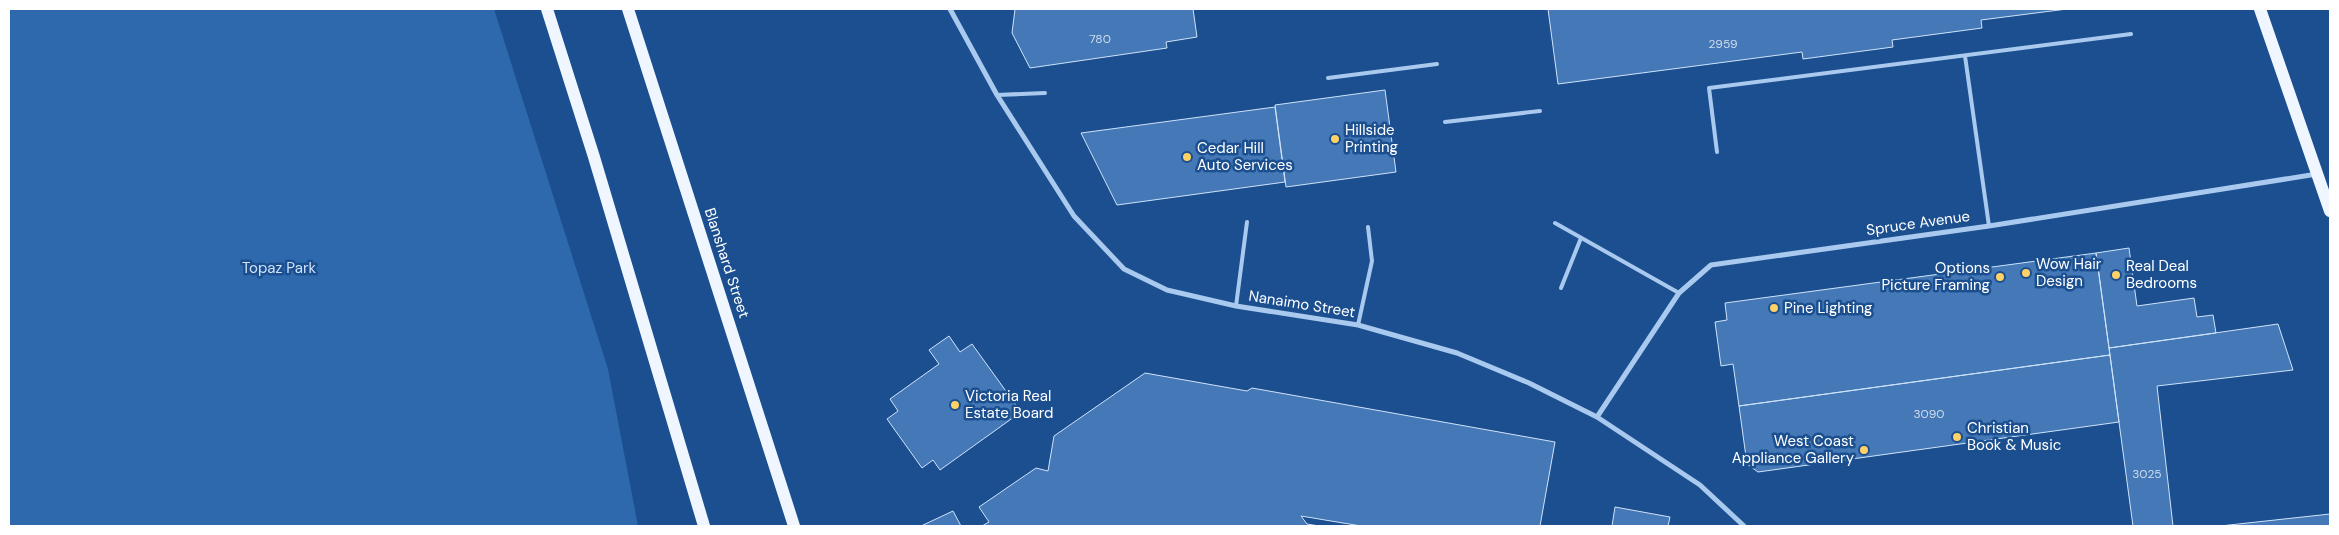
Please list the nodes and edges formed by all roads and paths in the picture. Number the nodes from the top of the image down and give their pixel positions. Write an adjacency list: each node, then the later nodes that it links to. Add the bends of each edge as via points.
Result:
1 (547, 9): 26 (main road)
2 (628, 9): 27 (main road, Blanshard Street)
3 (950, 9): 10 (street, Nanaimo Street)
4 (2260, 9): 14 (main road)
5 (2131, 34): 6 (lane)
6 (1965, 56): 13 (lane, via 1709,88); 18 (lane)
7 (1437, 64): 8 (lane)
8 (1328, 78)
9 (1045, 93): 10 (lane)
10 (997, 95): 23 (street, Nanaimo Street, via 1074,216 1124,268 1167,290)
11 (1540, 111): 12 (lane)
12 (1445, 122)
13 (1717, 152)
14 (2318, 174): 15 (main road); 18 (street, Spruce Avenue)
15 (2330, 211)
16 (1247, 222): 23 (lane)
17 (1555, 223): 20 (lane)
18 (1989, 226): 22 (street, Spruce Avenue, via 1712,265)
19 (1368, 227): 24 (lane, via 1372,261)
20 (1581, 238): 21 (lane); 22 (lane)
21 (1561, 288)
22 (1679, 293): 25 (street, Spruce Avenue)
23 (1236, 306): 24 (street, Nanaimo Street)
24 (1358, 325): 25 (street, Nanaimo Street, via 1457,353 1529,383)
25 (1597, 417): 28 (street, Nanaimo Street, via 1700,485)
26 (704, 526)
27 (794, 526)
28 (1744, 526)

